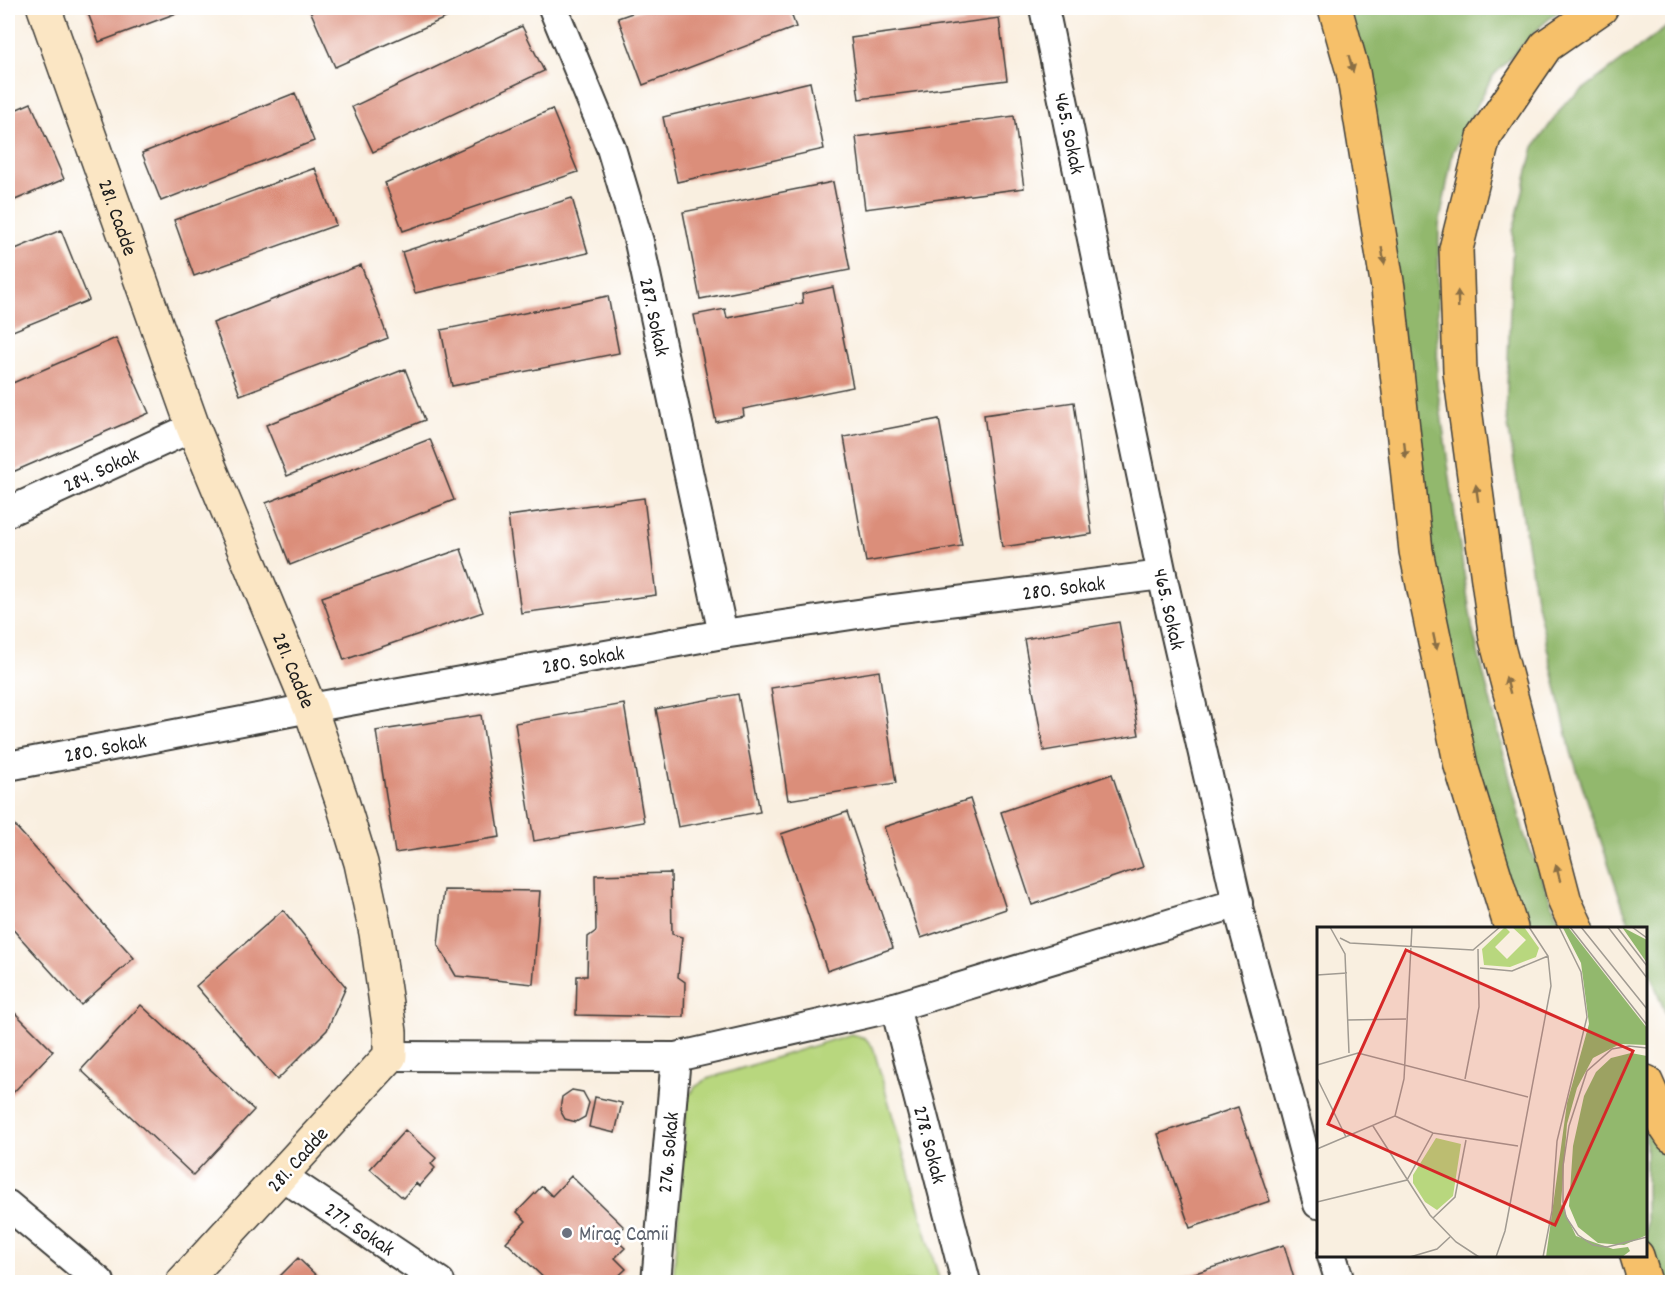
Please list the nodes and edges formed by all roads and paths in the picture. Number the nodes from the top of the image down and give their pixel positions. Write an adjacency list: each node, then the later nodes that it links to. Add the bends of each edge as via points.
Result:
1 (44, 8): 6 (street, 281. Cadde)
2 (553, 8): 9 (street, 287. Sokak, via 611,148 633,219)
3 (1044, 8): 8 (street, 465. Sokak)
4 (1335, 8): 13 (highway, one-way to 13, via 1353,72 1388,288 1416,551 1461,766)
5 (1601, 8): 14 (highway, one-way to 5, via 1565,902 1496,639 1461,372 1456,249 1484,137 1546,46)
6 (193, 427): 7 (street, 284. Sokak); 10 (street, 281. Cadde)
7 (8, 512)
8 (1162, 575): 9 (street, 280. Sokak); 12 (street, 465. Sokak)
9 (723, 634): 10 (street, 280. Sokak)
10 (310, 708): 11 (street, 280. Sokak); 16 (street, 281. Cadde, via 361,862 376,933)
11 (8, 766)
12 (1238, 903): 15 (street); 21 (street, 465. Sokak)
13 (1511, 927)
14 (1577, 927)
15 (895, 1007): 17 (street); 29 (street, 278. Sokak)
16 (390, 1056): 17 (street); 20 (street, 281. Cadde)
17 (676, 1058): 28 (street, 276. Sokak)
18 (1647, 1084): 19 (highway)
19 (1672, 1136)
20 (282, 1176): 26 (street, 281. Cadde); 27 (street, 277. Sokak)
21 (1317, 1200)
22 (8, 1205): 25 (street)
23 (1332, 1257): 30 (street)
24 (1637, 1257): 31 (highway)
25 (100, 1282)
26 (183, 1282)
27 (440, 1282)
28 (656, 1282)
29 (966, 1282)
30 (1340, 1282)
31 (1645, 1282)

